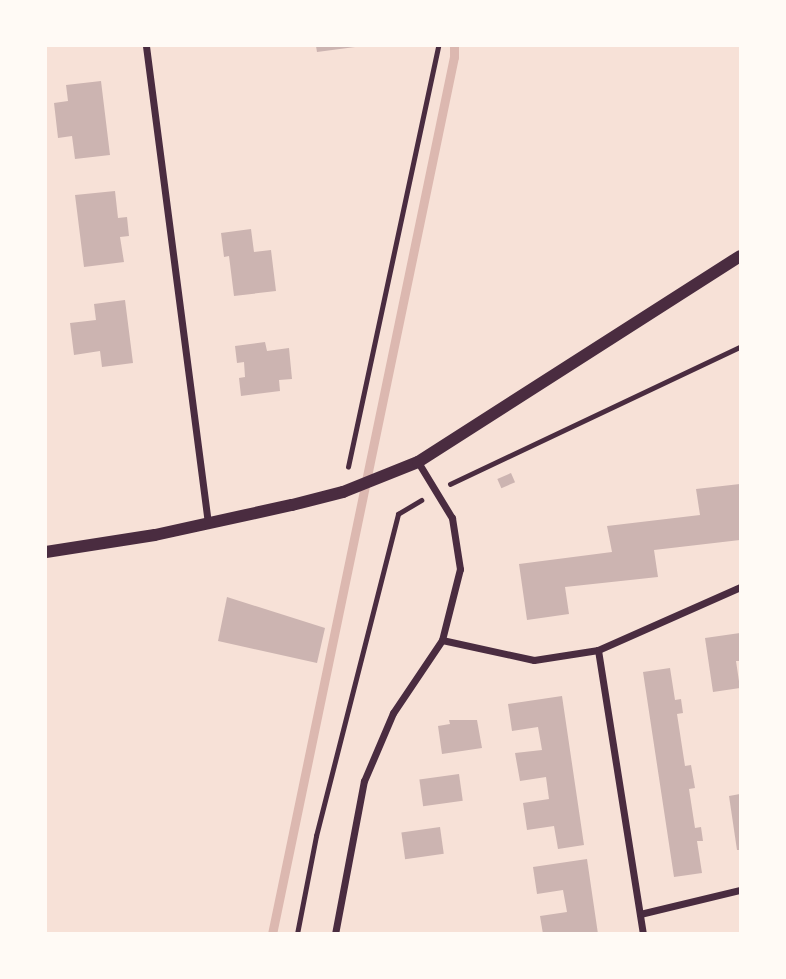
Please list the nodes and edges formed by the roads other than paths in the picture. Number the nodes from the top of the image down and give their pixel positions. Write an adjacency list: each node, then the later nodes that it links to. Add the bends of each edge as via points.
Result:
1 (146, 46): 4 (street)
2 (740, 256): 3 (street)
3 (418, 462): 4 (street, via 346,491); 7 (street, via 452,518 460,569)
4 (208, 525): 5 (street)
5 (46, 552)
6 (740, 587): 8 (street)
7 (442, 640): 8 (street, via 534,660); 11 (street, via 393,713 364,780)
8 (598, 650): 10 (street)
9 (740, 890): 10 (street)
10 (640, 914): 12 (street)
11 (335, 933)
12 (643, 933)

